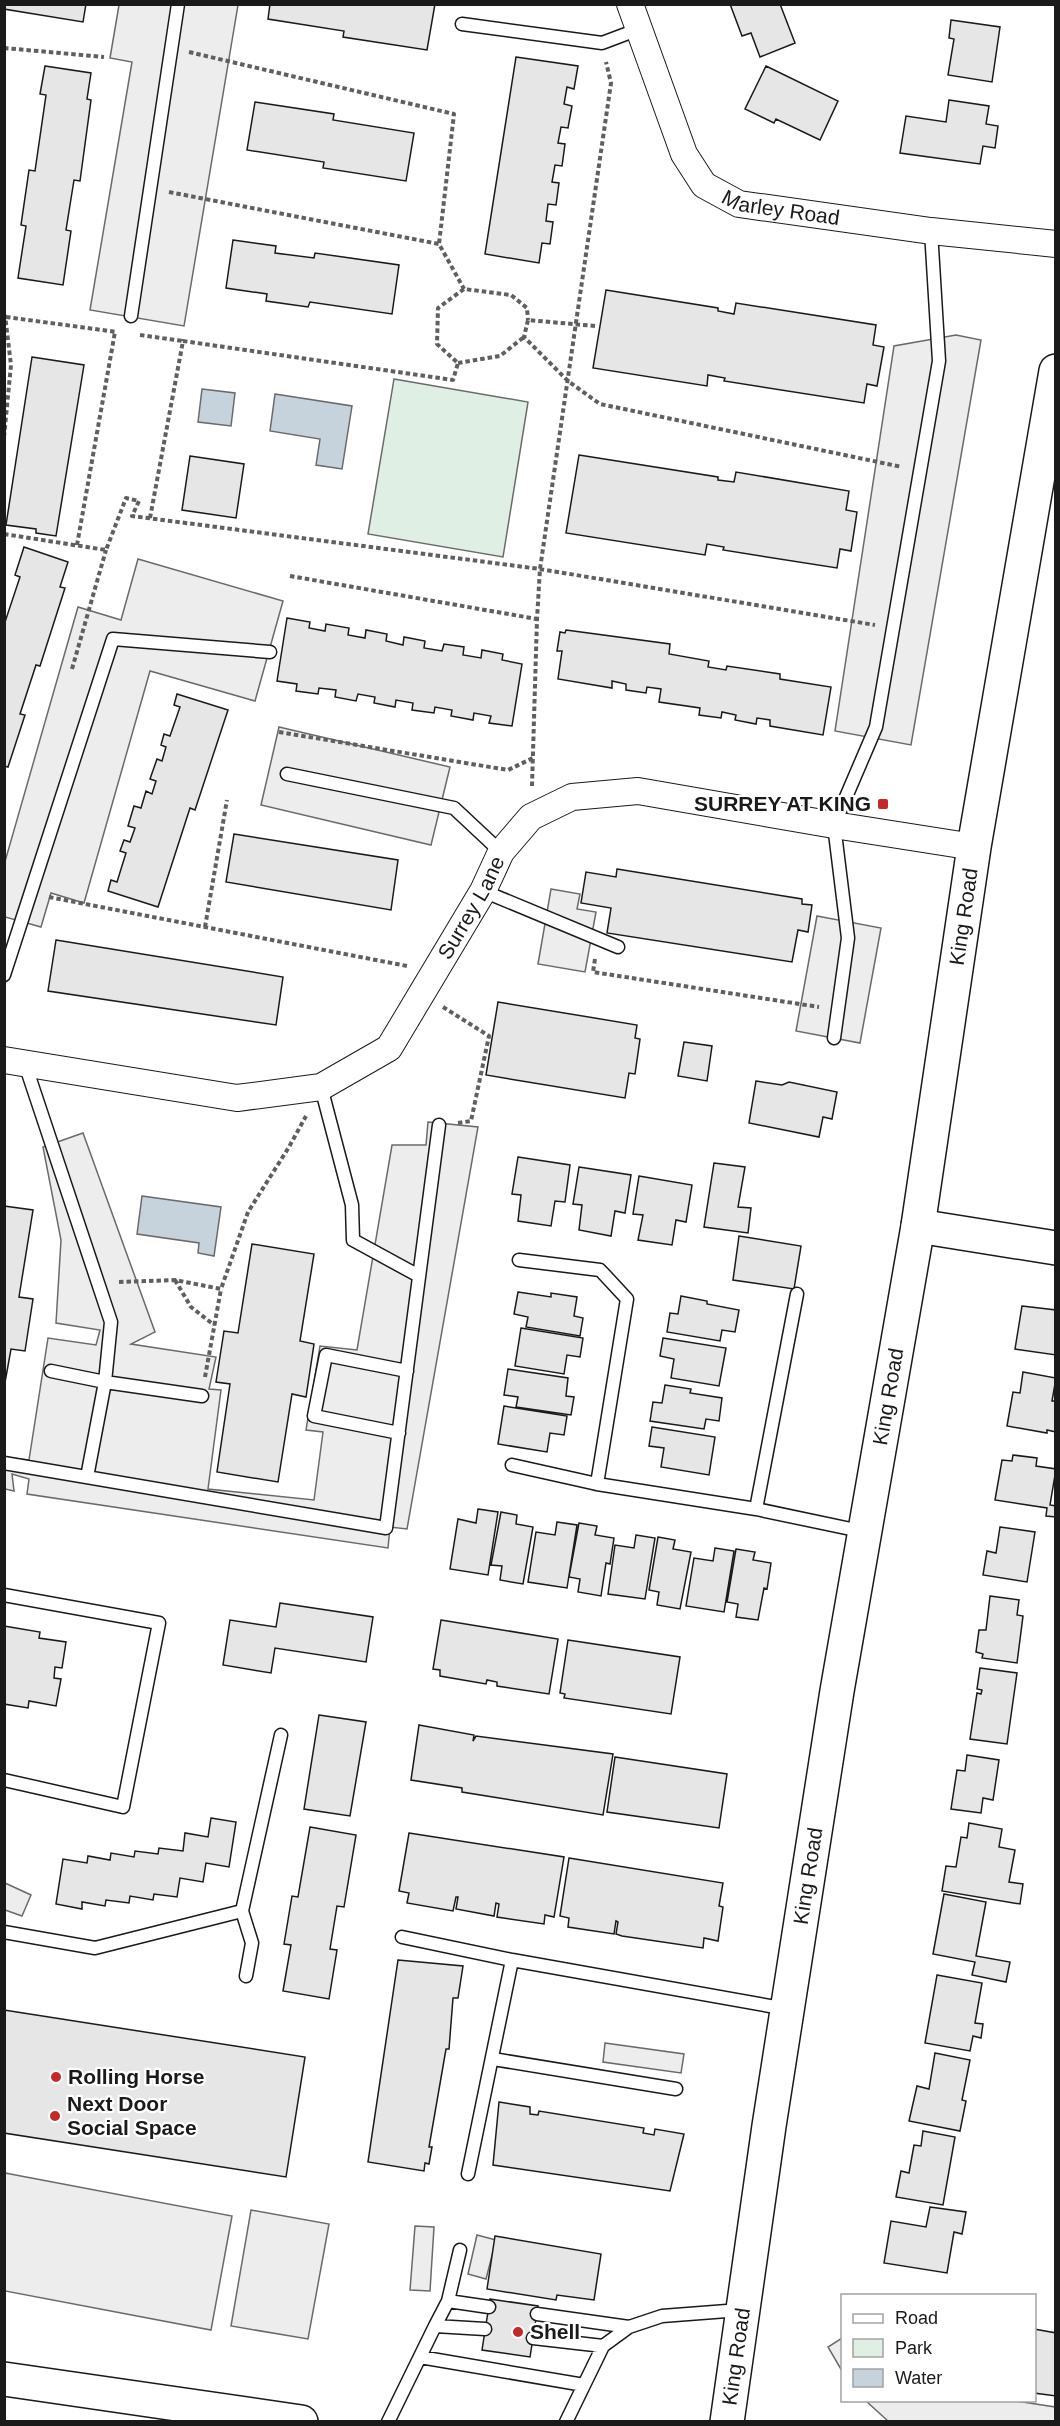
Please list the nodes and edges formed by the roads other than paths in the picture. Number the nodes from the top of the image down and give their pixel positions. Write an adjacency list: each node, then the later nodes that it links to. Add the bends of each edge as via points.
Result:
1 (178, 4): 7 (lane)
2 (630, 4): 4 (street, Marley Road)
3 (462, 24): 4 (lane, via 602,44)
4 (639, 30): 5 (street, Marley Road, via 684,154 704,185 739,204)
5 (931, 231): 6 (street, Marley Road); 11 (lane, via 939,361 876,727)
6 (1056, 244)
7 (131, 316)
8 (1056, 371): 12 (main road, King Road)
9 (270, 652): 16 (lane, via 113,639)
10 (287, 774): 13 (lane, via 454,808)
11 (834, 825): 12 (street, Surrey Lane); 13 (street, Surrey Lane, via 638,791 572,797 531,817); 17 (lane, via 848,938)
12 (974, 847): 21 (main road, King Road)
13 (501, 852): 14 (street, Surrey Lane)
14 (483, 891): 15 (lane); 19 (street, Surrey Lane, via 389,1048)
15 (618, 947)
16 (4, 975)
17 (834, 1038)
18 (15, 1062): 19 (street, Surrey Lane, via 237,1098); 28 (lane, via 111,1323)
19 (321, 1087): 24 (lane, via 352,1205 353,1240)
20 (439, 1125): 24 (lane)
21 (918, 1226): 22 (main road); 36 (main road, King Road)
22 (1056, 1248)
23 (519, 1260): 34 (lane, via 600,1270 627,1299)
24 (420, 1276): 27 (lane)
25 (797, 1294): 35 (lane)
26 (51, 1371): 28 (lane)
27 (407, 1371): 30 (lane); 30 (lane, via 326,1355 314,1416)
28 (105, 1382): 29 (lane); 33 (lane)
29 (202, 1396)
30 (399, 1433): 33 (lane, via 386,1528)
31 (4, 1463): 33 (lane)
32 (513, 1465): 34 (lane)
33 (87, 1478)
34 (597, 1484): 35 (lane)
35 (756, 1509): 36 (lane)
36 (865, 1532): 45 (main road, King Road)
37 (4, 1595): 39 (lane, via 159,1623 123,1807)
38 (281, 1735): 40 (lane)
39 (4, 1780)
40 (242, 1911): 41 (lane, via 95,1948); 44 (lane, via 252,1943)
41 (4, 1932)
42 (402, 1937): 43 (lane)
43 (512, 1960): 45 (lane); 46 (lane)
44 (246, 1977)
45 (787, 2008): 52 (main road, King Road)
46 (494, 2059): 47 (lane); 48 (lane)
47 (676, 2088)
48 (468, 2174)
49 (460, 2250): 50 (lane)
50 (448, 2301): 51 (lane); 54 (lane)
51 (489, 2307)
52 (743, 2310): 55 (lane, via 662,2316); 65 (main road, King Road)
53 (537, 2314): 55 (lane)
54 (435, 2326): 56 (lane); 59 (lane)
55 (629, 2327): 58 (lane)
56 (485, 2330)
57 (533, 2338): 58 (lane)
58 (603, 2346): 61 (lane)
59 (420, 2357): 61 (lane); 63 (lane)
60 (4, 2379): 62 (main road)
61 (584, 2385): 64 (lane)
62 (301, 2421)
63 (388, 2421)
64 (566, 2421)
65 (728, 2421)

